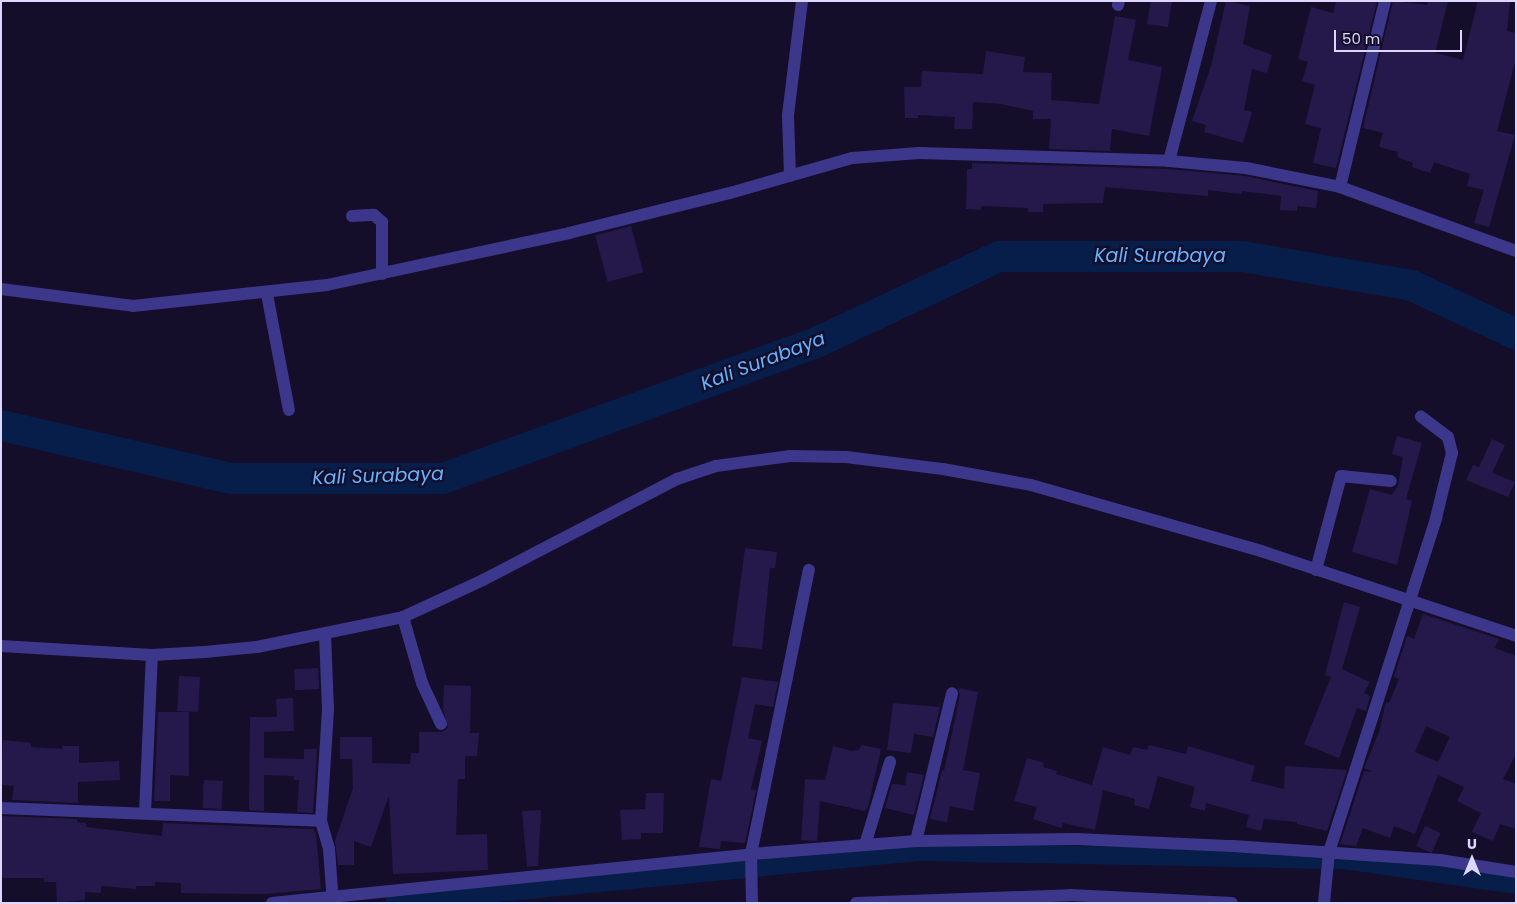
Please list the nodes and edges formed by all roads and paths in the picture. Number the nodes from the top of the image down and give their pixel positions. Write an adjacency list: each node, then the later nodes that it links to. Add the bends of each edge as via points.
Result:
1 (802, 1): 5 (street, via 788,114)
2 (1211, 1): 4 (street)
3 (1385, 1): 6 (street)
4 (1169, 161): 5 (street, via 919,153 852,158); 6 (street, via 1246,168)
5 (790, 176): 9 (street, via 578,230)
6 (1340, 187): 8 (street)
7 (352, 216): 9 (street, via 374,215 382,222)
8 (1516, 251)
9 (382, 274): 11 (street)
10 (1, 289): 11 (street, via 133,306)
11 (267, 294): 12 (street)
12 (289, 410)
13 (1421, 418): 17 (street, via 1448,437 1452,453)
14 (1391, 481): 16 (street, via 1341,476)
15 (809, 570): 32 (street)
16 (1316, 570): 17 (street); 18 (street, via 1031,485 924,466 846,457 790,456 716,466 677,479 483,580)
17 (1410, 599): 20 (street); 31 (street)
18 (403, 617): 19 (street); 24 (street, via 422,683)
19 (325, 634): 22 (street, via 256,647); 28 (street, via 328,709)
20 (1516, 636)
21 (1, 646): 22 (street)
22 (152, 655): 27 (street)
23 (952, 693): 29 (street)
24 (441, 724)
25 (890, 762): 30 (street)
26 (1, 808): 27 (street)
27 (145, 813): 28 (street)
28 (321, 821): 36 (street, via 329,849)
29 (916, 841): 30 (street); 31 (street, via 1076,839)
30 (865, 845): 32 (street)
31 (1329, 855): 33 (street, via 1440,860); 34 (street)
32 (751, 858): 36 (street); 37 (street)
33 (1516, 872)
34 (1325, 898)
35 (1070, 899): 38 (street); 40 (street)
36 (333, 900): 39 (street)
37 (752, 902)
38 (1213, 902): 41 (street)
39 (272, 903)
40 (856, 903)
41 (1232, 903)

